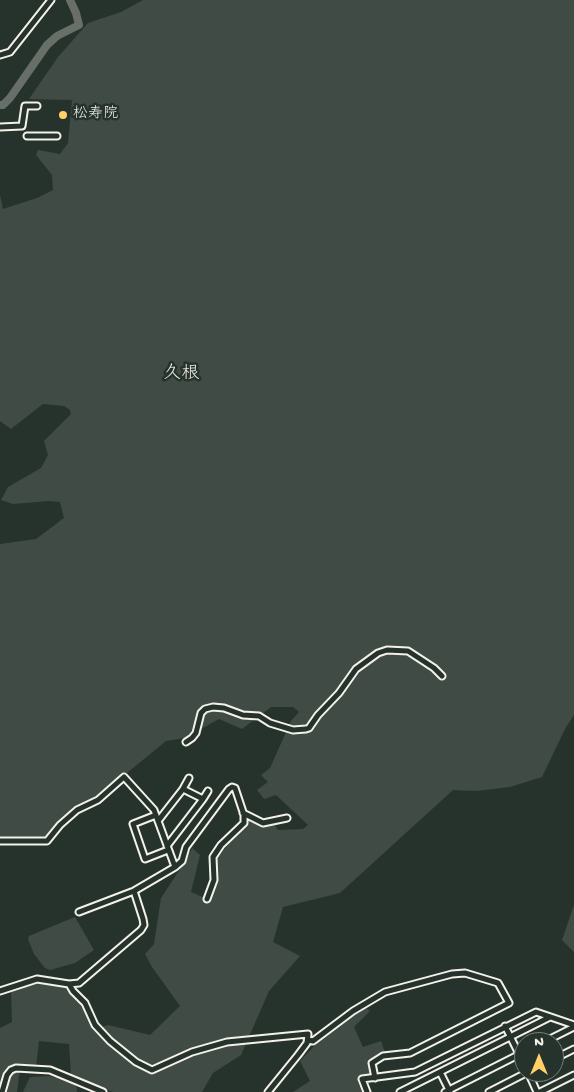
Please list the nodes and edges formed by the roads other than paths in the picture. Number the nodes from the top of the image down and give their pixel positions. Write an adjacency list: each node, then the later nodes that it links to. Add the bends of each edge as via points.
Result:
1 (51, 0): 2 (street, via 10,52)
2 (0, 56)
3 (37, 106): 4 (street, via 25,106 22,126)
4 (0, 127)
5 (27, 136): 6 (street)
6 (57, 136)
7 (442, 676): 8 (street, via 408,651 387,650 356,669 306,729 293,730 258,716 213,707 201,713 196,733)
8 (186, 742)
9 (189, 778): 10 (street)
10 (182, 788): 12 (street); 16 (street)
11 (208, 791): 12 (street)
12 (202, 799): 18 (street)
13 (243, 813): 15 (street, via 262,823); 19 (street, via 236,788 229,788 186,846 182,861); 21 (street, via 244,823 213,856 214,880)
14 (156, 815): 16 (street); 17 (street, via 151,805 124,777 98,800 77,810 46,841); 18 (street, via 132,824 145,859)
15 (287, 818)
16 (158, 821): 18 (street)
17 (0, 841)
18 (168, 848): 19 (street)
19 (175, 867): 20 (street)
20 (134, 891): 22 (street); 23 (street, via 144,926 79,983)
21 (207, 899)
22 (78, 912)
23 (69, 984): 24 (street, via 37,979); 30 (street, via 110,1041 136,1062 152,1070 192,1052 227,1042 308,1034)
24 (0, 991)
25 (550, 1017): 26 (street, via 536,1012); 27 (street); 29 (street)
26 (505, 1026): 29 (street); 35 (street, via 415,1072)
27 (574, 1026): 28 (street)
28 (563, 1032)
29 (510, 1037): 31 (street); 33 (street)
30 (308, 1040): 35 (street, via 313,1042 353,1011 393,989 465,973 498,983 509,1003 410,1053 383,1056 372,1063); 40 (street)
31 (514, 1042)
32 (514, 1057): 37 (street)
33 (440, 1072): 37 (street); 42 (street)
34 (574, 1075): 44 (street)
35 (375, 1078): 41 (street, via 362,1079)
36 (514, 1079): 43 (street)
37 (448, 1091)
38 (2, 1092): 39 (street, via 7,1074 16,1068 50,1070)
39 (103, 1092)
40 (268, 1092)
41 (367, 1092)
42 (400, 1092)
43 (489, 1092)
44 (539, 1092)

